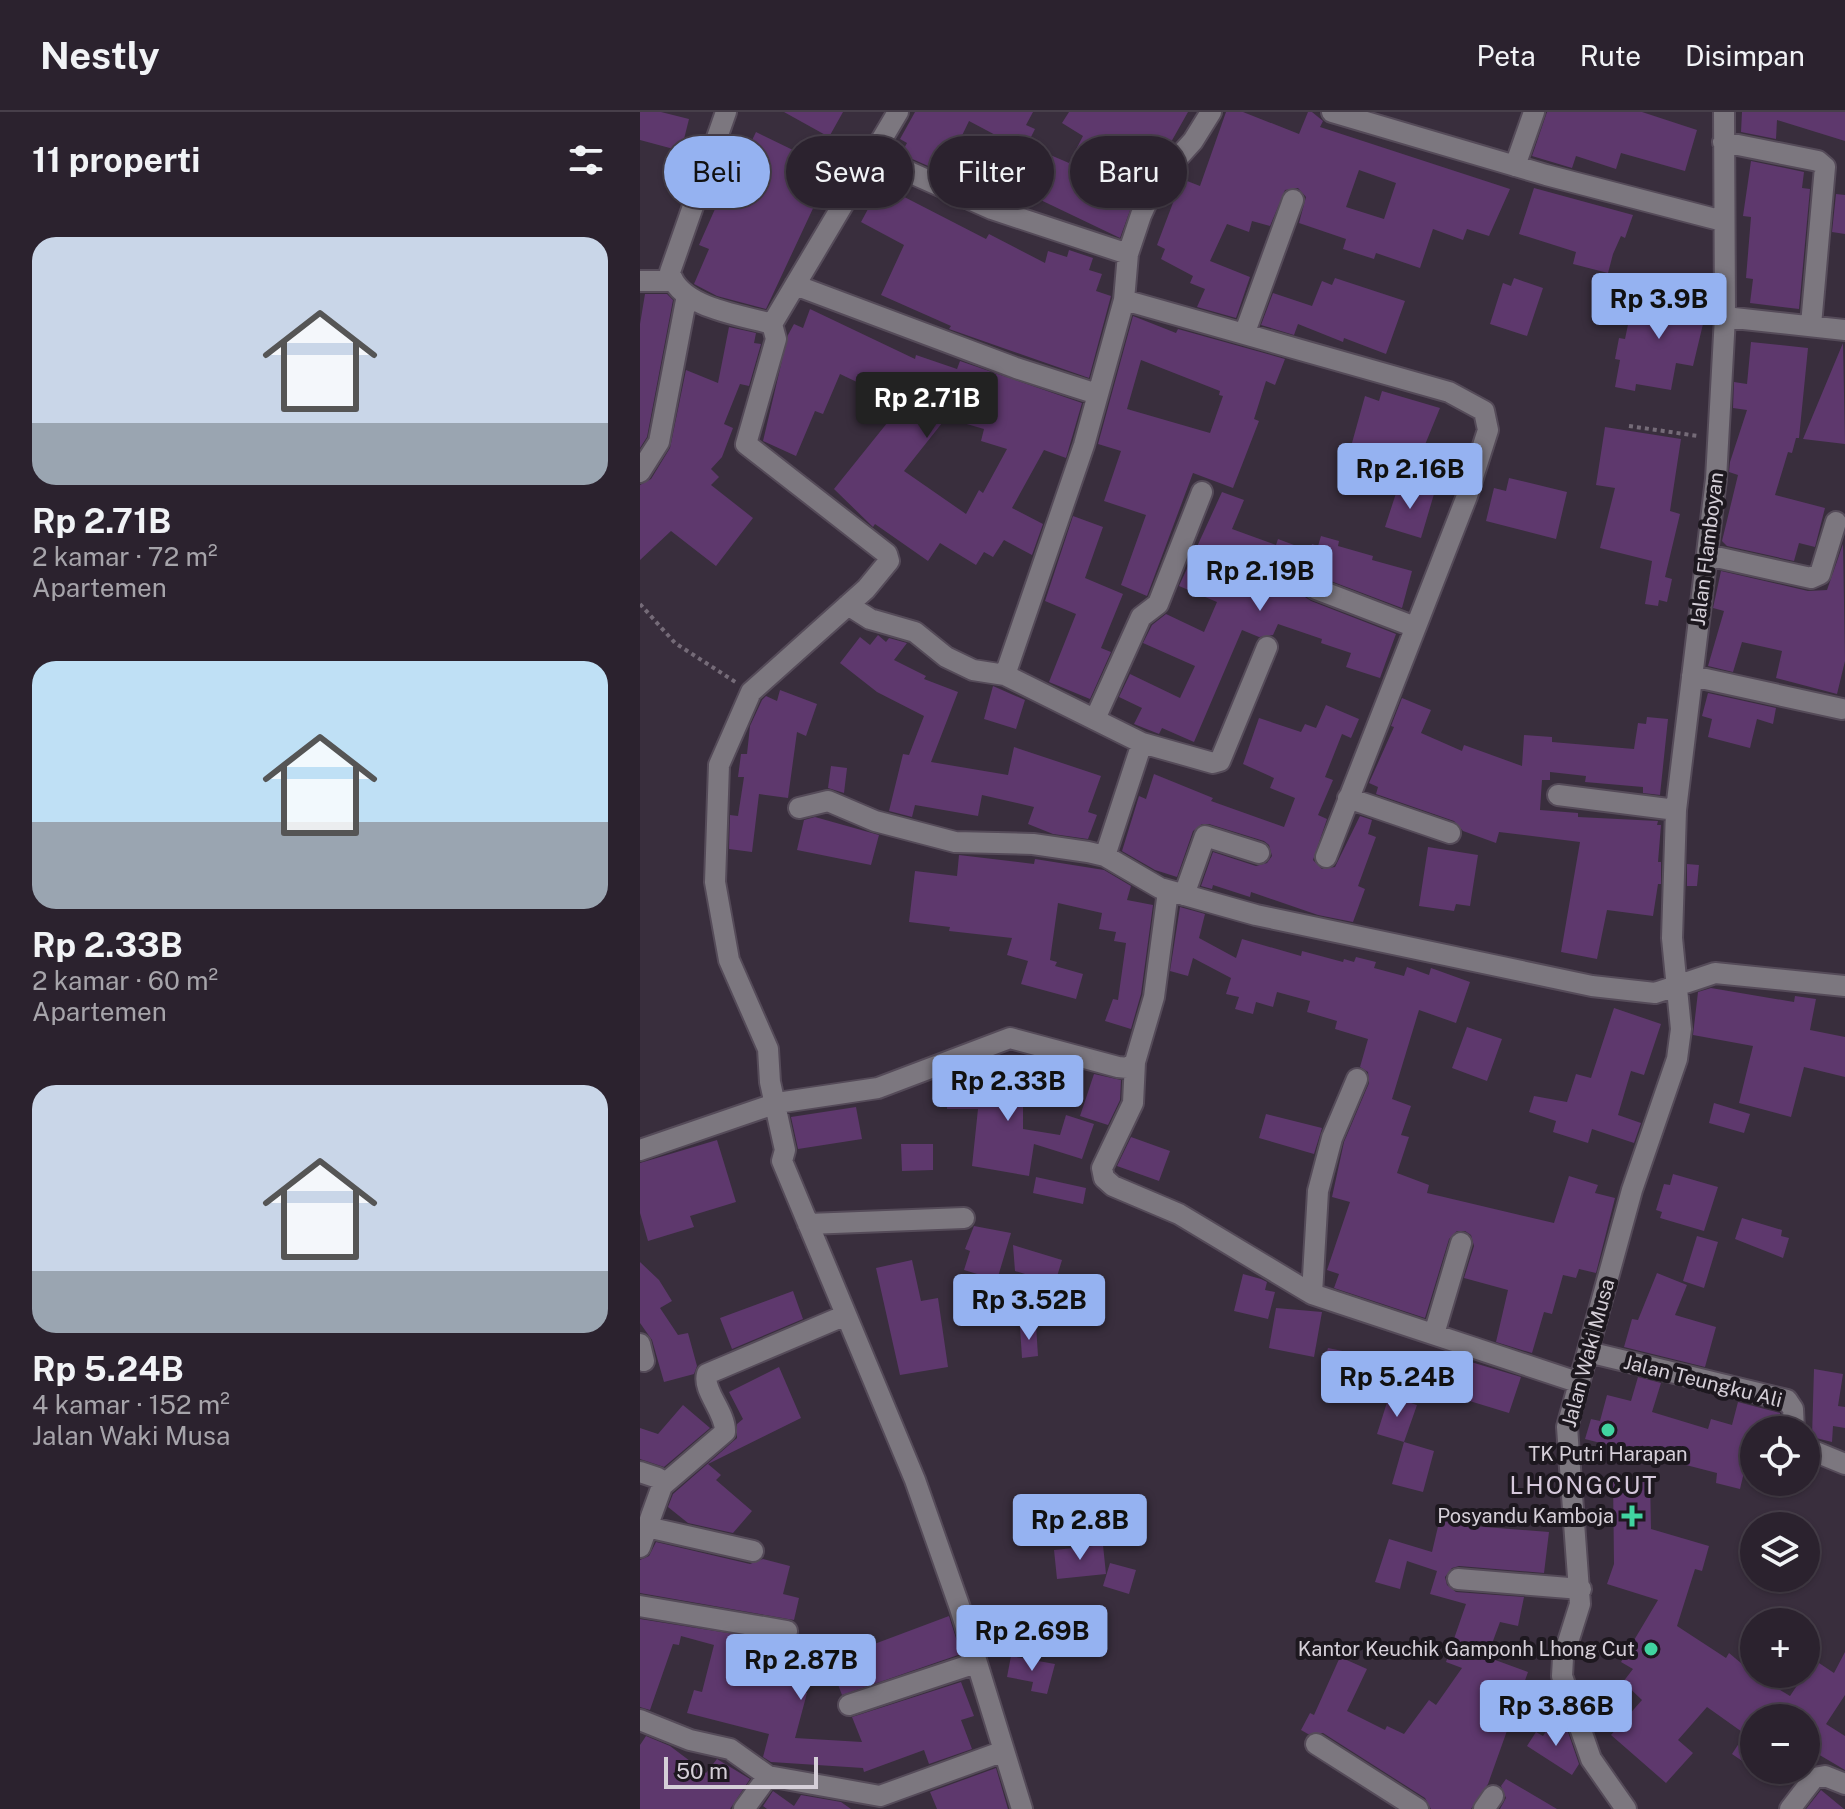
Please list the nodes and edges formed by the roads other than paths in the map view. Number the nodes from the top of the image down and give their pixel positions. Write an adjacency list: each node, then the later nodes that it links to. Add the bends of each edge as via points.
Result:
1 (726, 112): 17 (street, via 674,252 670,272)
2 (898, 112): 7 (street)
3 (1211, 112): 14 (street, via 1156,182)
4 (1332, 112): 9 (street)
5 (1534, 112): 9 (street)
6 (1724, 112): 8 (street, Jalan Flamboyan)
7 (884, 136)
8 (1723, 142): 13 (street, Jalan Flamboyan); 21 (street, via 1818,161 1825,167)
9 (1515, 166): 13 (street)
10 (913, 177): 14 (street)
11 (1293, 200): 23 (street)
12 (842, 208): 16 (street)
13 (1723, 221): 19 (street, Jalan Flamboyan)
14 (1128, 254): 18 (street)
15 (640, 281): 17 (street)
16 (795, 285): 20 (street); 24 (street)
17 (679, 288): 20 (street); 25 (street, via 659,442)
18 (1124, 300): 23 (street); 24 (street)
19 (1725, 317): 21 (street); 28 (street, Jalan Flamboyan)
20 (772, 324): 30 (street, via 776,339 746,444 889,558)
21 (1811, 325): 22 (street)
22 (1845, 330)
23 (1245, 332): 31 (street, via 1449,392 1484,411 1485,441)
24 (1097, 394): 33 (street)
25 (640, 472)
26 (1202, 492): 36 (street, via 1158,604 1141,617)
27 (1836, 522): 28 (street, via 1827,560 1820,574 1811,578)
28 (1707, 555): 34 (street, Jalan Flamboyan)
29 (1316, 589): 31 (street)
30 (848, 605): 33 (street, via 870,619 915,632 973,670); 51 (street, via 751,692 719,765 715,882 729,960 764,1036)
31 (1415, 627): 39 (street)
32 (1267, 647): 37 (street, via 1220,761)
33 (1005, 675): 36 (street)
34 (1692, 676): 35 (street); 41 (street, Jalan Flamboyan)
35 (1842, 709)
36 (1095, 719): 37 (street)
37 (1142, 743): 44 (street)
38 (1558, 795): 41 (street)
39 (1348, 798): 42 (street); 45 (street)
40 (799, 808): 44 (street, via 828,801 875,821 955,842 1033,844)
41 (1676, 810): 47 (street, Jalan Flamboyan, via 1672,938)
42 (1450, 833)
43 (1259, 853): 46 (street, via 1205,836)
44 (1105, 856): 46 (street)
45 (1326, 857)
46 (1176, 893): 47 (street, via 1326,931 1592,986 1655,993); 49 (street)
47 (1677, 985): 48 (street, via 1715,973); 59 (street, Jalan Waki Musa, via 1677,1059 1632,1190)
48 (1845, 986)
49 (1135, 1062): 51 (street, via 1118,1067 1010,1038 878,1088); 56 (street, via 1133,1103 1102,1168 1104,1178 1179,1214)
50 (1357, 1079): 56 (street, via 1332,1138 1318,1191)
51 (777, 1103): 52 (street); 54 (street, via 782,1161)
52 (640, 1150)
53 (964, 1218): 54 (street)
54 (808, 1224): 57 (street)
55 (1461, 1243): 58 (street)
56 (1312, 1294): 58 (street)
57 (846, 1315): 65 (street, via 707,1374 725,1432); 72 (street, via 915,1480)
58 (1434, 1334): 60 (street)
59 (1588, 1352): 60 (street, Jalan Waki Musa); 61 (street, Jalan Teungku Ali, via 1787,1400)
60 (1577, 1382): 69 (street, Jalan Waki Musa, via 1566,1451)
61 (1793, 1416)
62 (1820, 1454): 63 (street)
63 (1845, 1464)
64 (640, 1472): 65 (street, via 658,1478)
65 (662, 1486): 66 (street)
66 (644, 1537): 67 (street)
67 (753, 1551)
68 (1458, 1579): 69 (street)
69 (1581, 1589): 83 (street, Jalan Waki Musa, via 1562,1676 1591,1759)
70 (640, 1606): 71 (street)
71 (787, 1631)
72 (976, 1663): 73 (street); 76 (street)
73 (849, 1705)
74 (640, 1720): 77 (street, via 733,1750)
75 (1316, 1744): 82 (street)
76 (1004, 1751): 79 (street); 81 (street)
77 (768, 1776): 79 (street); 80 (street)
78 (1845, 1784): 84 (street, via 1825,1776 1814,1778)
79 (876, 1802)
80 (744, 1809)
81 (1022, 1809)
82 (1418, 1809)
83 (1626, 1809)
84 (1790, 1809)

